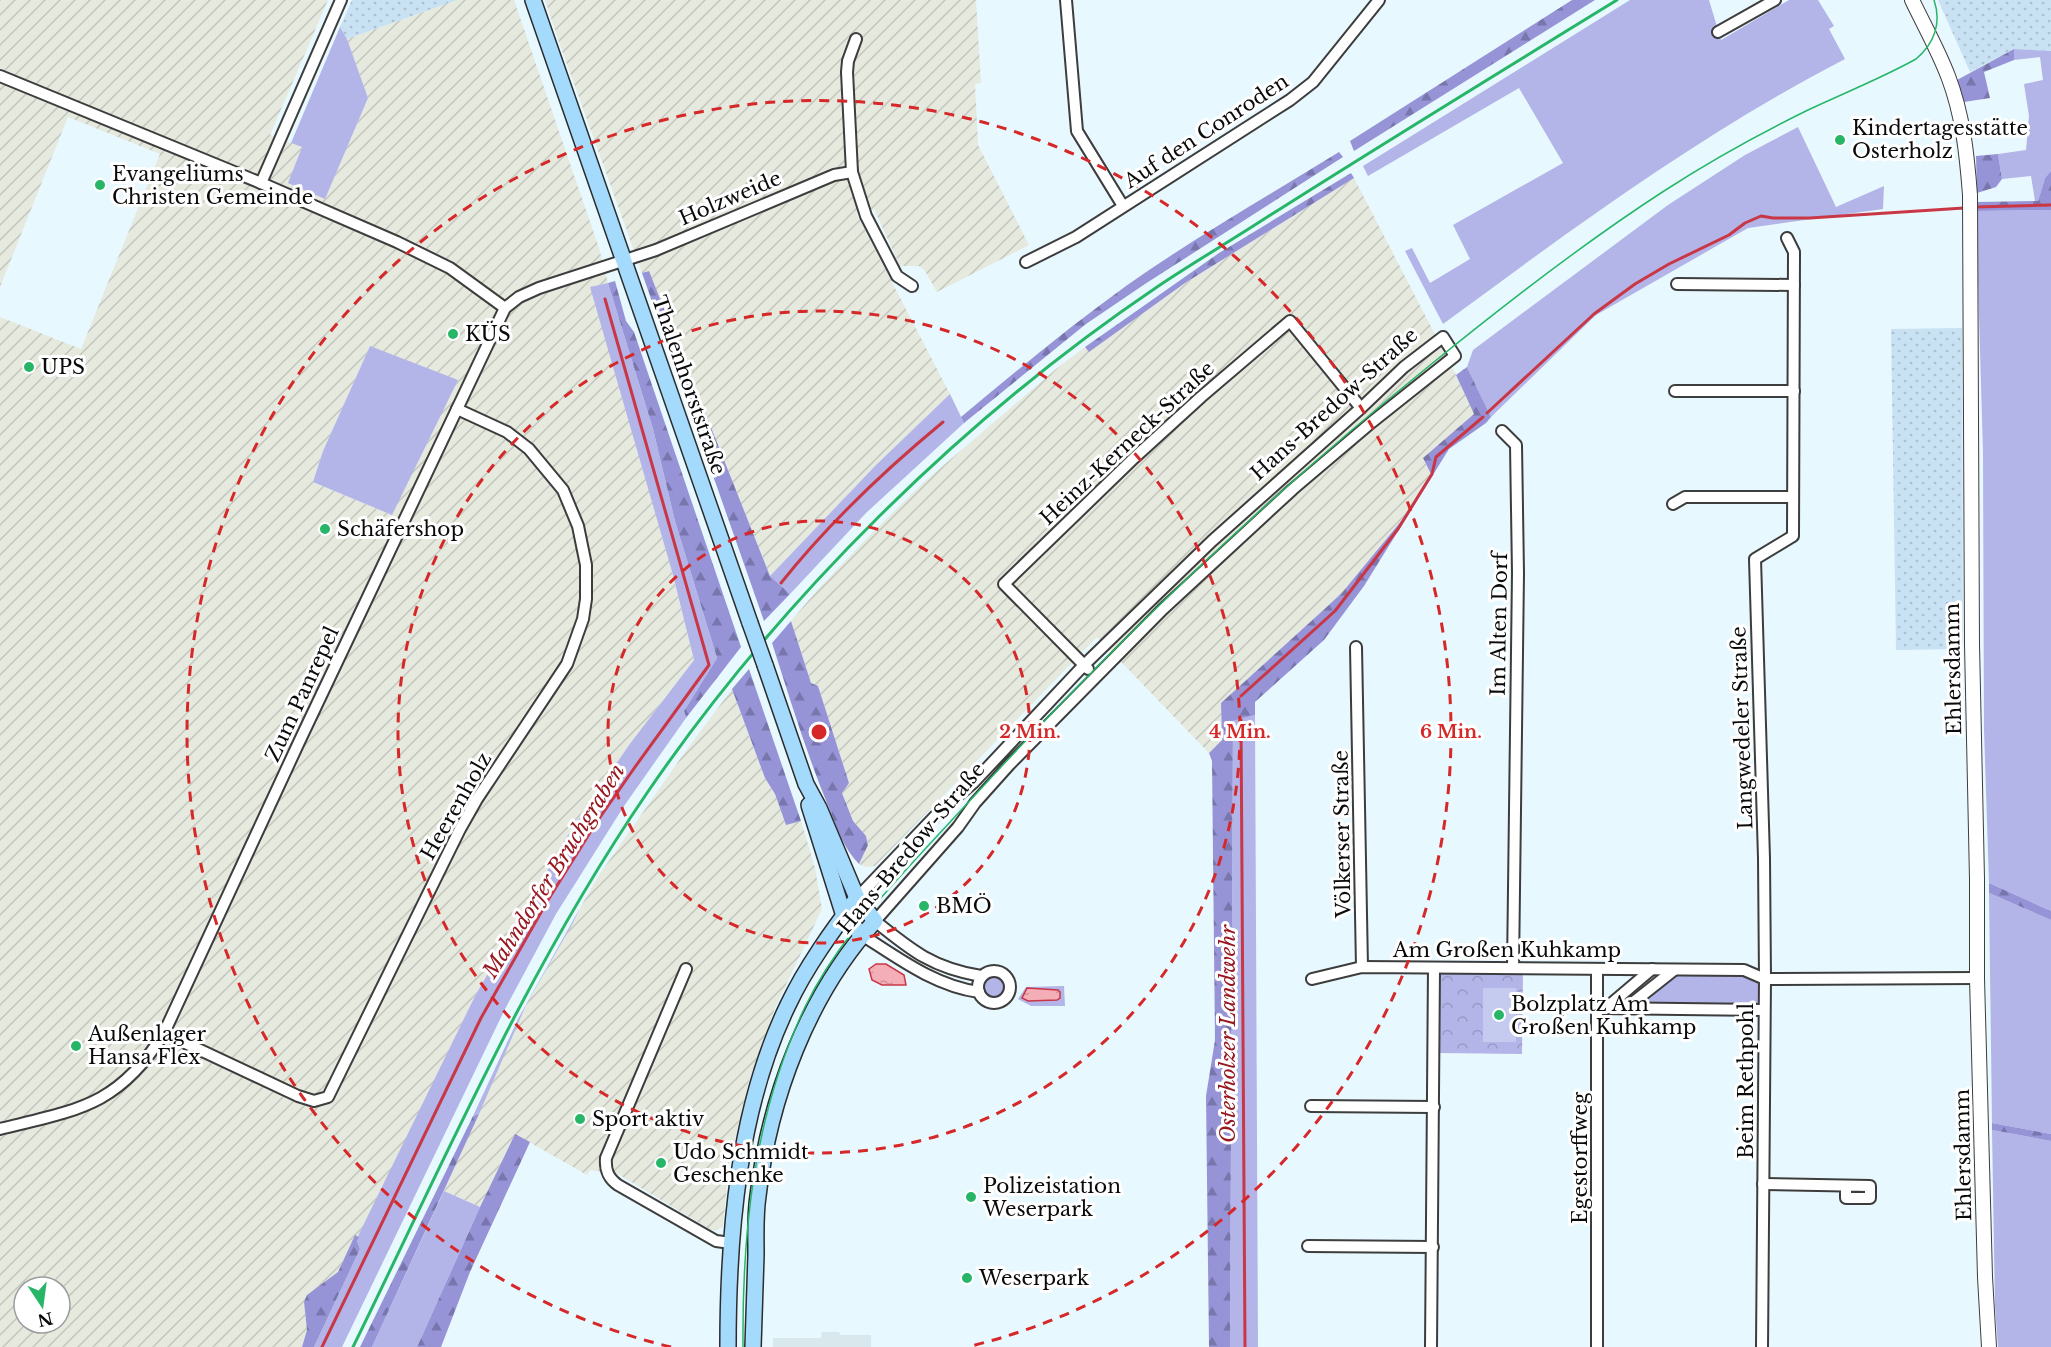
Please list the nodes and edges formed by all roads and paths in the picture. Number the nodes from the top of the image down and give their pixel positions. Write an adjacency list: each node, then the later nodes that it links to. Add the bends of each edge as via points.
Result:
1 (341, 0): 11 (street)
2 (533, 0): 14 (main road, Thalenhorststraße)
3 (1066, 0): 12 (street, via 1077,131)
4 (1379, 0): 12 (street, Auf den Conroden, via 1312,82 1290,100)
5 (1774, 0): 7 (street)
6 (1912, 0): 43 (street, Ehlersdamm, via 1947,75 1968,161)
7 (1718, 32)
8 (856, 39): 10 (street, via 847,72)
9 (0, 76): 11 (street)
10 (852, 172): 14 (street, Holzweide, via 834,175); 18 (street, via 866,216 897,276)
11 (261, 183): 19 (street, via 450,268)
12 (1123, 206): 15 (street, Auf den Conroden, via 1076,237)
13 (1787, 238): 17 (street, Langwedeler Straße, via 1794,252)
14 (623, 261): 19 (street, via 539,288); 30 (main road, Thalenhorststraße, bridge)
15 (1026, 262)
16 (1677, 284): 17 (street)
17 (1794, 285): 21 (street, Langwedeler Straße)
18 (912, 286)
19 (505, 308): 23 (street, Zum Panrepel)
20 (1675, 391): 21 (street)
21 (1794, 391): 25 (street, Langwedeler Straße)
22 (1361, 408): 28 (street, Hans-Bredow-Straße, via 1212,541); 28 (street, Heinz-Kerneck-Straße, via 1290,321 1134,458 1004,584); 29 (street, Hans-Bredow-Straße, via 1443,337 1455,356 1293,489)
23 (457, 409): 50 (street, Zum Panrepel); 50 (street, Heerenholz, via 507,432 529,448 563,490 578,526 586,565 583,620 567,664 460,829 328,1097 314,1101 298,1096)
24 (1502, 430): 37 (street, Im Alten Dorf, via 1516,445)
25 (1793, 497): 26 (street, via 1685,497); 45 (street, Langwedeler Straße, via 1793,536 1755,559)
26 (1673, 504)
27 (1356, 647): 35 (street, Völkerser Straße)
28 (1084, 665): 29 (street, Heinz-Kerneck-Straße); 31 (street, Hans-Bredow-Straße)
29 (1095, 677): 33 (street, Hans-Bredow-Straße, via 975,803)
30 (806, 784): 31 (main road, Thalenhorststraße); 32 (main road, Thalenhorststraße, via 810,811)
31 (857, 898): 32 (main road, Hans-Bredow-Straße); 33 (main road, Thalenhorststraße)
32 (844, 916): 34 (main road); 56 (main road, Hans-Bredow-Straße, via 788,1004 762,1075 745,1138)
33 (874, 921): 34 (main road, Hans-Bredow-Straße); 42 (street, via 927,960 946,969)
34 (862, 935): 46 (street, via 915,969 967,991); 60 (main road, Hans-Bredow-Straße, via 811,1017 783,1083 769,1131 758,1199)
35 (1362, 968): 36 (street, Am Großen Kuhkamp); 44 (street)
36 (1434, 968): 37 (street, Am Großen Kuhkamp); 52 (street)
37 (1513, 968): 39 (street, Am Großen Kuhkamp)
38 (686, 969): 56 (street, via 605,1167 618,1185 716,1241)
39 (1598, 969): 40 (street, Am Großen Kuhkamp); 47 (street, Egestorffweg)
40 (1652, 969): 41 (street, Am Großen Kuhkamp); 47 (street, Am Großen Kuhkamp)
41 (1674, 970): 45 (street, Am Großen Kuhkamp, via 1744,970); 48 (street)
42 (981, 976): 46 (street); 46 (street, via 999,971 1009,980 1011,989 999,1002 987,1001)
43 (1977, 978): 45 (street, Am Großen Kuhkamp); 64 (street, Ehlersdamm)
44 (1312, 979)
45 (1765, 979): 49 (street, Beim Rethpohl)
46 (979, 992)
47 (1601, 1008): 48 (street); 62 (street, Egestorffweg)
48 (1626, 1008): 49 (street)
49 (1764, 1010): 54 (street, Beim Rethpohl)
50 (164, 1032): 53 (street, Zum Panrepel, via 141,1066 108,1095 83,1108)
51 (1311, 1106): 52 (street)
52 (1434, 1107): 58 (street)
53 (0, 1129)
54 (1763, 1184): 55 (street, Beim Rethpohl); 63 (street, Beim Rethpohl)
55 (1846, 1186)
56 (731, 1243): 59 (main road, Hans-Bredow-Straße)
57 (1308, 1246): 58 (street)
58 (1433, 1247): 61 (street)
59 (728, 1347)
60 (753, 1347)
61 (1431, 1347)
62 (1598, 1347)
63 (1762, 1347)
64 (1989, 1347)

